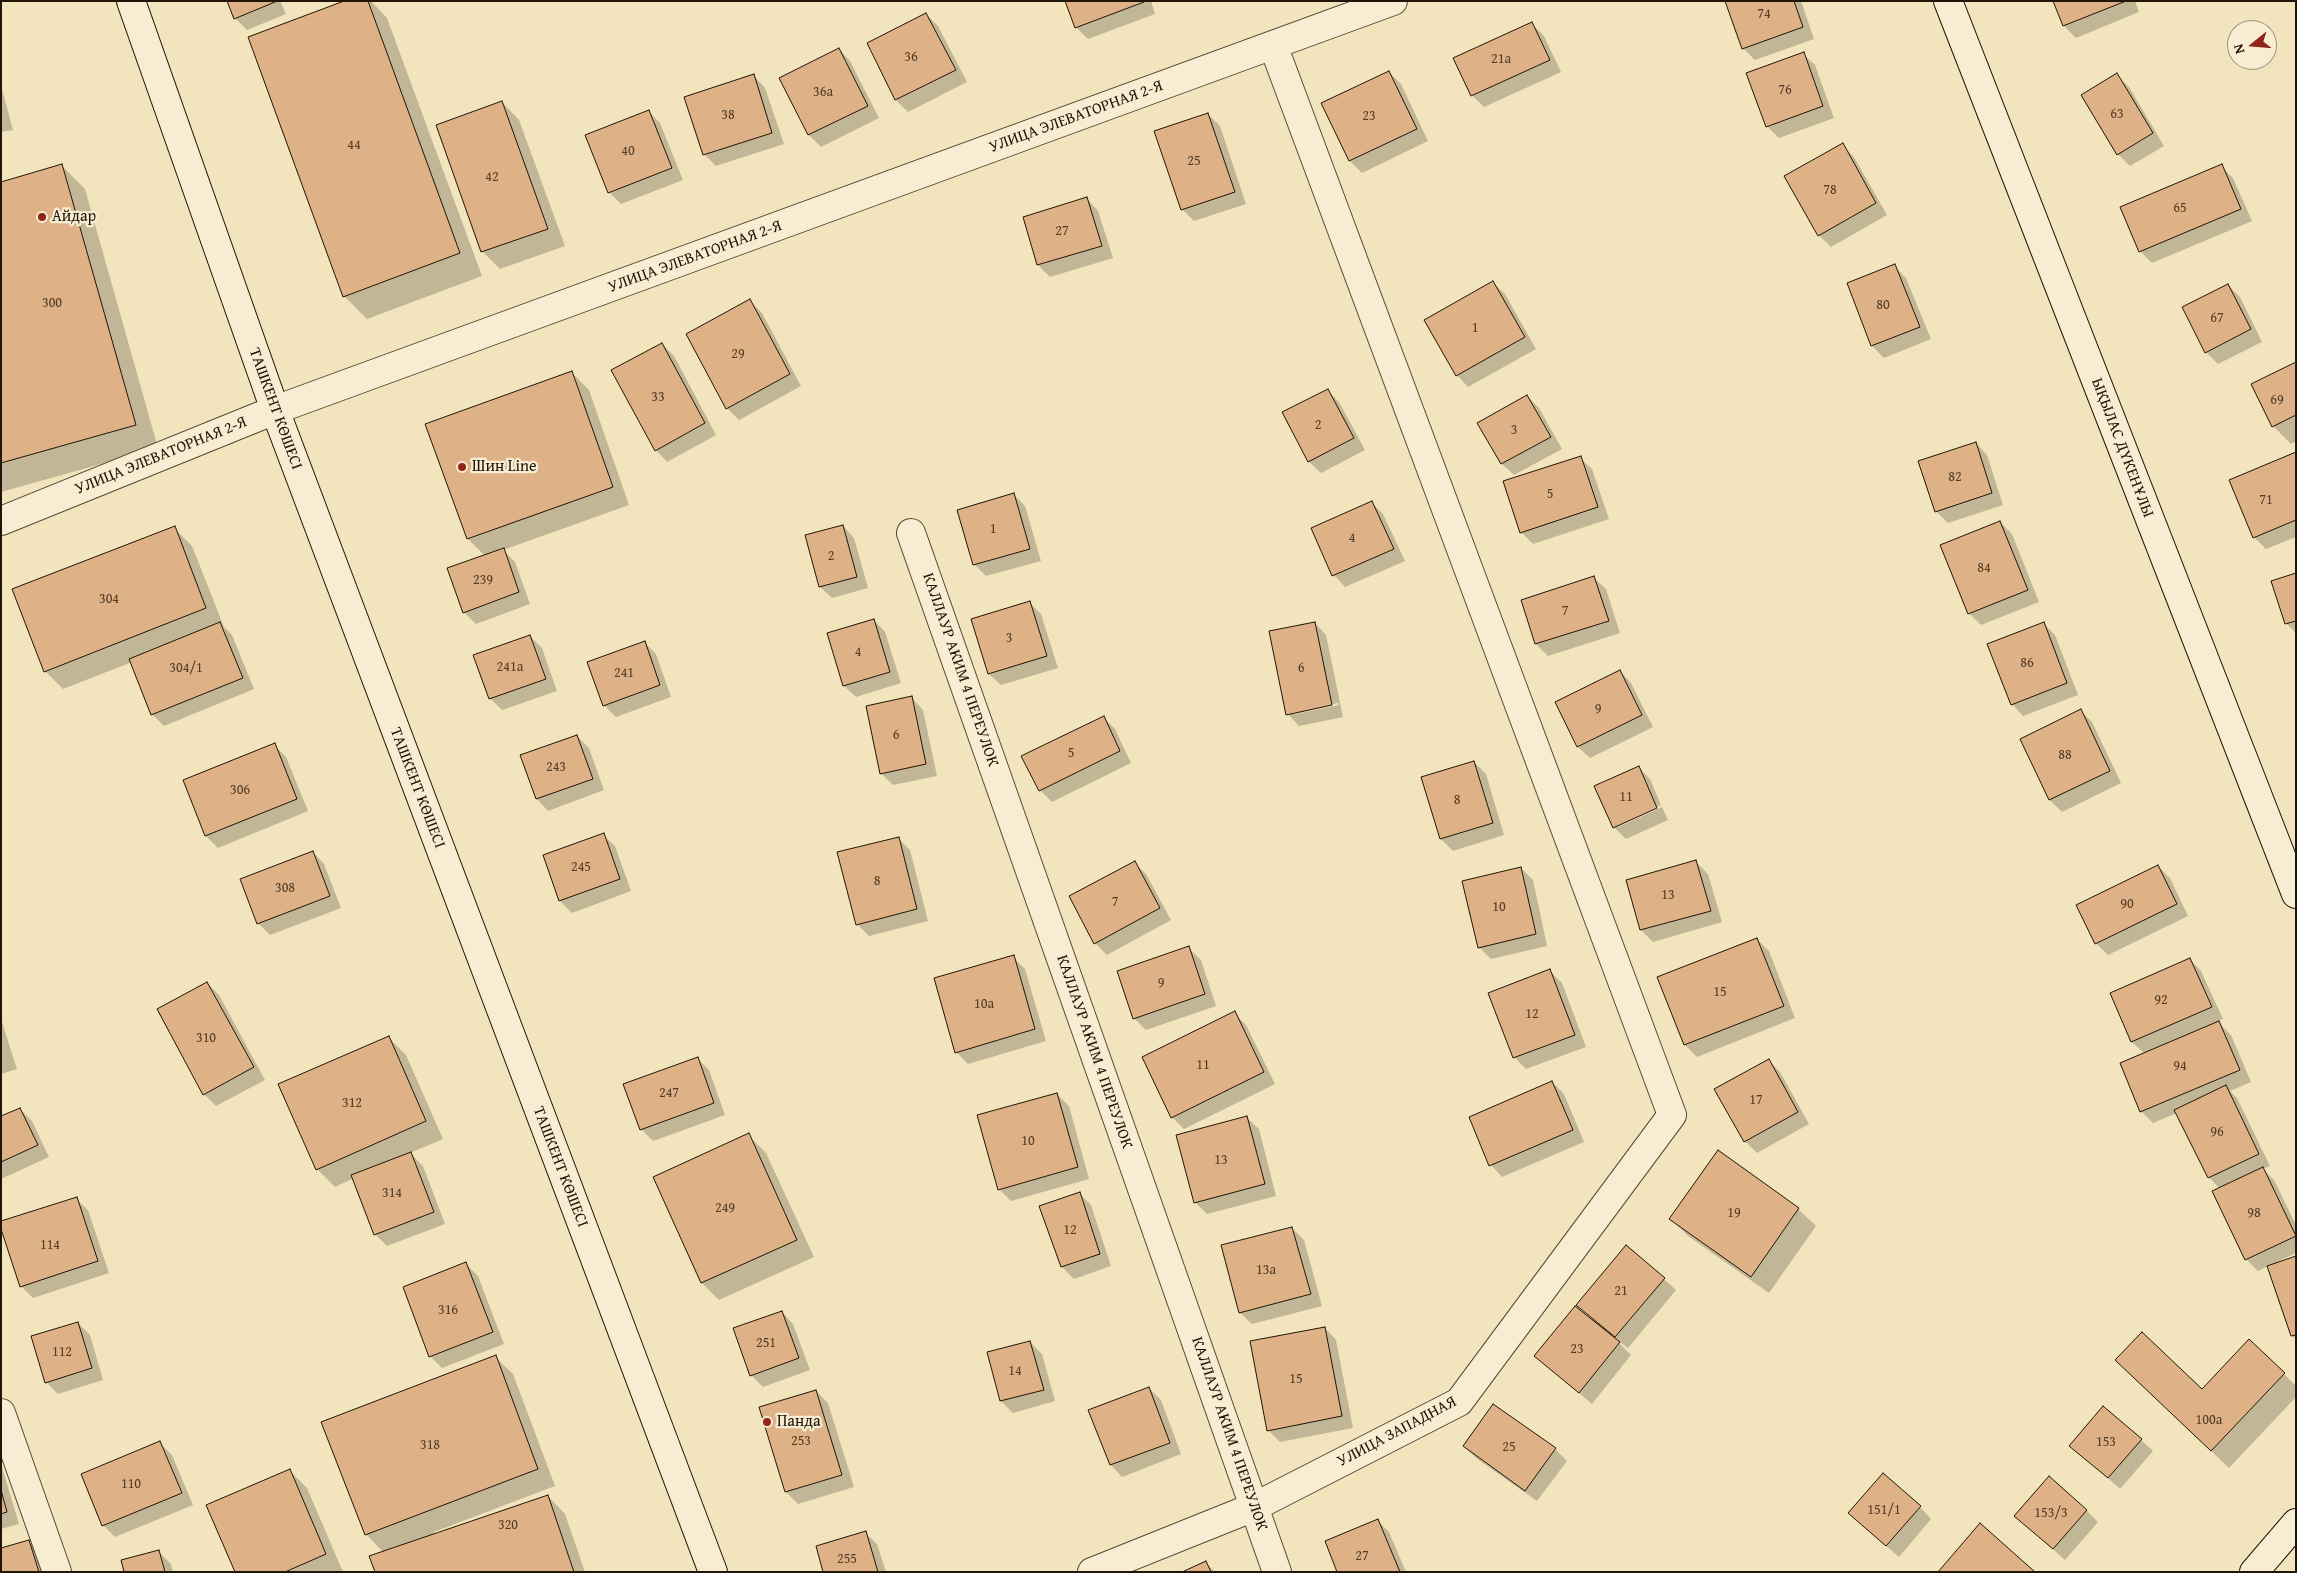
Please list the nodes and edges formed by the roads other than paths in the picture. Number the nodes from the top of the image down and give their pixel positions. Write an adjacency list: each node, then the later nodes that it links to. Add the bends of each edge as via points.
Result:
1 (131, 1): 5 (street, ТАШКЕНТ КӨШЕСІ)
2 (1393, 1): 4 (street, УЛИЦА ЭЛЕВАТОРНАЯ 2-Я)
3 (1948, 1): 8 (street, ЫҚЫЛАС ДҮКЕНҰЛЫ)
4 (1273, 45): 5 (street, УЛИЦА ЭЛЕВАТОРНАЯ 2-Я); 10 (street, УЛИЦА ЗАПАДНАЯ, via 1672,1115 1459,1402)
5 (275, 410): 6 (street, УЛИЦА ЭЛЕВАТОРНАЯ 2-Я); 13 (street, ТАШКЕНТ КӨШЕСІ)
6 (1, 521)
7 (911, 533): 10 (street, КАЛЛАУР АКИМ 4 ПЕРЕУЛОК)
8 (2296, 894)
9 (1, 1413): 12 (street)
10 (1254, 1507): 14 (street, УЛИЦА ЗАПАДНАЯ); 15 (street, КАЛЛАУР АКИМ 4 ПЕРЕУЛОК)
11 (2296, 1523): 16 (street)
12 (57, 1572)
13 (713, 1572)
14 (1092, 1572)
15 (1277, 1572)
16 (2254, 1572)

